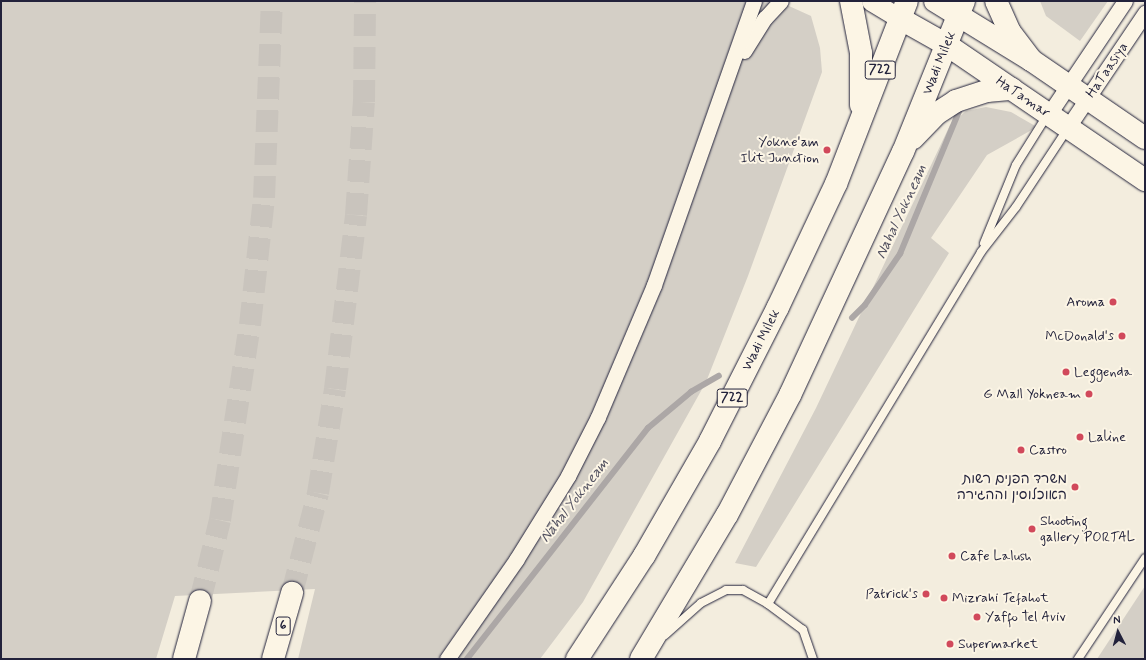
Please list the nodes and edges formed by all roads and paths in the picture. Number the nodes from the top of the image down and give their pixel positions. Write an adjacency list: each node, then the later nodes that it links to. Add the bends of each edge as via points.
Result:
1 (754, 1): 13 (street)
2 (781, 1): 13 (street, via 749,42)
3 (851, 1): 18 (main road, via 861,53)
4 (871, 1): 9 (street)
5 (935, 1): 8 (main road)
6 (996, 1): 12 (main road, via 1010,32)
7 (1125, 1): 14 (street, HaTaasiya)
8 (961, 8): 11 (main road, Wadi Milek); 12 (main road)
9 (903, 9): 11 (main road, HaTamar); 18 (main road, Wadi Milek / 722)
10 (1145, 13): 16 (street, HaTaasiya)
11 (946, 45): 15 (main road, HaTamar); 21 (main road, Wadi Milek)
12 (1031, 60): 14 (main road)
13 (728, 82): 31 (street, via 637,330 598,417 568,476 516,560)
14 (1069, 85): 16 (main road); 17 (street, HaTaasiya)
15 (1012, 89): 17 (main road, HaTamar); 21 (main road, via 987,91 948,106 920,130)
16 (1088, 98): 19 (street, HaTaasiya); 20 (main road)
17 (1049, 114): 19 (main road, HaTamar); 23 (lane, via 1016,165)
18 (861, 123): 32 (main road, Wadi Milek / 722, via 778,307 710,441 644,556)
19 (1068, 127): 22 (main road, HaTamar); 23 (lane, via 1016,207)
20 (1145, 138)
21 (903, 152): 28 (main road, Wadi Milek, via 790,395 727,515)
22 (1145, 180)
23 (981, 252): 27 (lane)
24 (1145, 558): 34 (lane)
25 (292, 593): 30 (main road, 6)
26 (200, 601): 29 (main road)
27 (768, 604): 28 (lane, via 743,590 732,589 717,593 701,603); 33 (lane, via 803,630)
28 (644, 655)
29 (184, 659)
30 (273, 659)
31 (448, 659)
32 (577, 659)
33 (813, 659)
34 (1078, 659)

